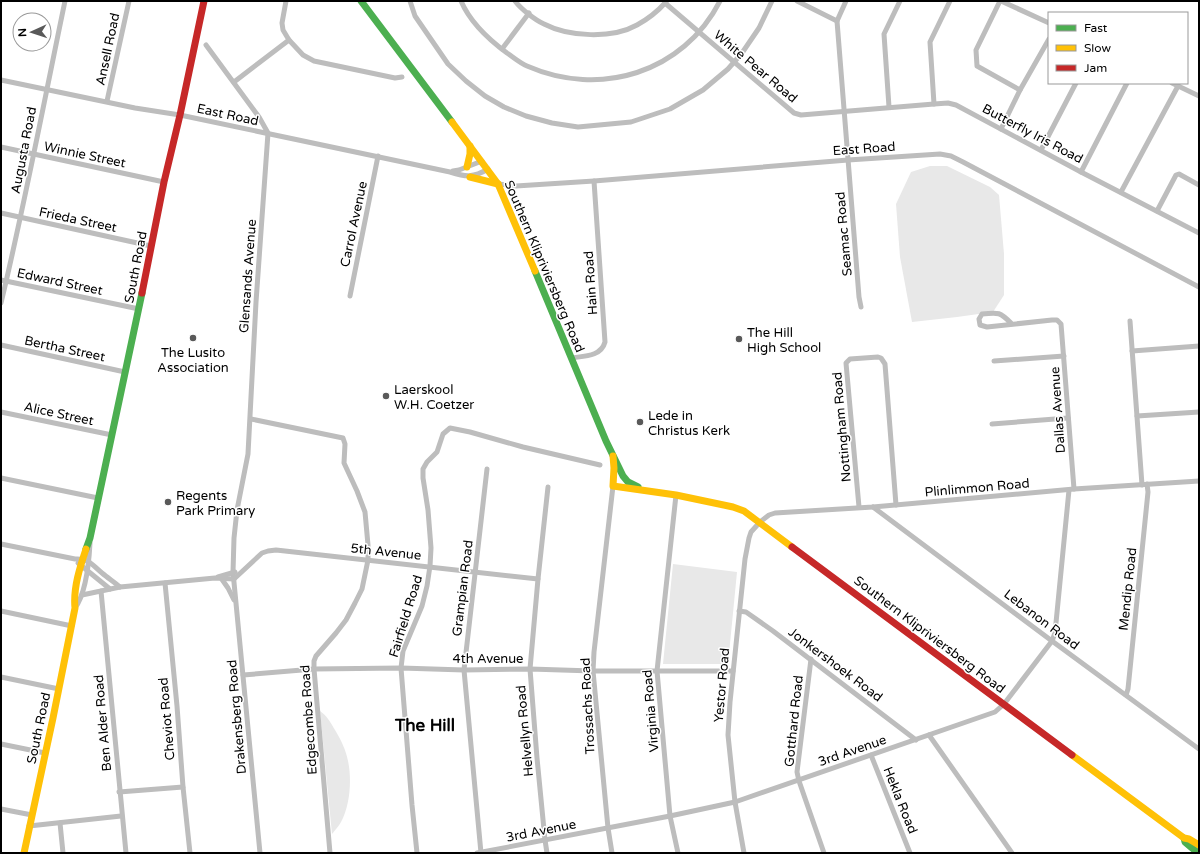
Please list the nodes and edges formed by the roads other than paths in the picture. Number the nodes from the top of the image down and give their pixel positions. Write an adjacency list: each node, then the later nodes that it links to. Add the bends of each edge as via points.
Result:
1 (65, 1): 33 (street, Augusta Road)
2 (129, 1): 36 (street, Ansell Road)
3 (204, 1): 40 (street, South Road)
4 (286, 1): 21 (street, via 282,28)
5 (361, 1): 43 (street, Southern Klipriviersberg Road)
6 (410, 1): 25 (street, via 416,16 448,64 466,81 504,107 526,116 552,122 578,126 631,122 670,109 703,90)
7 (460, 1): 24 (street, via 466,14)
8 (515, 1): 17 (street)
9 (720, 1): 20 (street)
10 (772, 1): 25 (street, via 758,28)
11 (796, 1): 18 (street)
12 (846, 1): 18 (street)
13 (900, 1): 38 (street, via 884,34)
14 (950, 1): 37 (street, via 930,42)
15 (1001, 1): 19 (street); 34 (street, via 976,50 976,64)
16 (666, 2): 17 (street, via 658,11 636,26 594,35 567,32 543,24); 20 (street, White Pear Road)
17 (529, 13): 24 (street)
18 (838, 21): 39 (street, Seamac Road)
19 (1048, 23)
20 (699, 33): 24 (street, via 685,47 639,73 590,81 563,78 526,66); 25 (street, White Pear Road)
21 (289, 40): 26 (street, via 309,59 395,78); 28 (street)
22 (1048, 41): 34 (street)
23 (206, 45): 28 (street)
24 (502, 49)
25 (734, 62): 39 (street, White Pear Road, via 794,113 801,115)
26 (402, 77)
27 (1, 80): 33 (street, East Road)
28 (234, 82): 42 (street)
29 (1075, 84): 45 (street)
30 (1126, 84): 53 (street)
31 (1174, 84): 32 (street)
32 (1178, 86): 35 (street); 59 (street)
33 (46, 89): 36 (street, East Road); 46 (street, Augusta Road)
34 (1020, 90): 41 (street)
35 (1199, 96)
36 (107, 101): 40 (street, East Road)
37 (934, 104): 38 (street, Butterfly Iris Road); 41 (street, Butterfly Iris Road, via 956,104)
38 (889, 107): 39 (street, Butterfly Iris Road)
39 (844, 111): 48 (street, Seamac Road)
40 (180, 115): 42 (street, East Road); 56 (street, South Road)
41 (1001, 129): 45 (street, Butterfly Iris Road)
42 (268, 134): 47 (street, East Road); 84 (street, Glensands Avenue, via 251,384)
43 (470, 146): 49 (street, Southern Klipriviersberg Road); 50 (street)
44 (1, 147): 46 (street, Winnie Street)
45 (1041, 150): 53 (street, Butterfly Iris Road)
46 (33, 153): 56 (street, Winnie Street); 62 (street, Augusta Road)
47 (378, 156): 52 (street, East Road); 67 (street, Carrol Avenue)
48 (848, 160): 55 (street, East Road); 66 (street, East Road, via 940,154 951,156); 69 (street, Seamac Road)
49 (482, 161): 50 (street, East Road); 51 (street, Southern Klipriviersberg Road)
50 (467, 167): 52 (street, East Road)
51 (488, 169): 54 (street); 57 (street, Southern Klipriviersberg Road)
52 (450, 172): 54 (street, East Road)
53 (1081, 172): 59 (street, Butterfly Iris Road)
54 (470, 177): 57 (street)
55 (594, 181): 57 (street, East Road, via 516,186); 77 (street, Hain Road, via 604,344 597,353)
56 (164, 182): 64 (street, South Road)
57 (498, 184): 77 (street, Southern Klipriviersberg Road)
58 (1199, 185): 60 (street, via 1179,174 1176,175)
59 (1121, 192): 60 (street, Butterfly Iris Road)
60 (1157, 211): 63 (street, Butterfly Iris Road)
61 (1, 213): 62 (street, Frieda Street)
62 (21, 217): 64 (street, Frieda Street); 65 (street, Augusta Road)
63 (1199, 233)
64 (151, 246): 70 (street, South Road)
65 (4, 281): 68 (street, Augusta Road); 70 (street, Edward Street)
66 (1199, 287)
67 (350, 296)
68 (1, 303)
69 (861, 307)
70 (139, 309): 79 (street, South Road)
71 (1130, 321): 75 (street, Mendip Road)
72 (1012, 324): 72 (street, via 1001,314 982,314 979,320 980,325 986,327); 76 (street, Dallas Avenue, via 1057,320 1062,328)
73 (1, 345): 79 (street, Bertha Street)
74 (1199, 346): 75 (street)
75 (1132, 351): 82 (street, Mendip Road)
76 (1064, 356): 78 (street); 83 (street, Dallas Avenue)
77 (571, 358): 87 (street, Southern Klipriviersberg Road)
78 (994, 361)
79 (125, 372): 86 (street, South Road)
80 (1, 412): 86 (street, Alice Street)
81 (1199, 412): 82 (street)
82 (1137, 416): 92 (street, Mendip Road)
83 (1068, 418): 85 (street); 95 (street, Dallas Avenue)
84 (251, 419): 104 (street, Edgecombe Road, via 343,438 344,463 364,512); 107 (street, via 248,454 237,510)
85 (992, 424)
86 (112, 435): 98 (street, South Road)
87 (613, 456): 93 (street, Southern Klipriviersberg Road); 96 (street, Southern Klipriviersberg Road, via 625,479)
88 (600, 465): 106 (street, Fairfield Road, via 470,432 448,429 443,434 437,452 424,469 431,548)
89 (487, 469): 108 (street, Grampian Road)
90 (1, 478): 98 (street)
91 (1199, 481): 92 (street, Plinlimmon Road)
92 (1145, 484): 95 (street, Plinlimmon Road); 136 (street, Mendip Road, via 1148,492)
93 (613, 486): 96 (street, Southern Klipriviersberg Road); 130 (street, Trossachs Road)
94 (548, 487): 113 (street, Helvellyn Road)
95 (1071, 489): 99 (street, Plinlimmon Road); 124 (street, 3rd Avenue)
96 (644, 490): 97 (street, Southern Klipriviersberg Road)
97 (676, 495): 102 (street, Southern Klipriviersberg Road, via 740,509); 131 (street, Virginia Road)
98 (98, 498): 105 (street, South Road)
99 (896, 505): 100 (street, Plinlimmon Road); 101 (street, Nottingham Road, via 885,364 878,357 850,359 846,363)
100 (873, 506): 101 (street, Plinlimmon Road); 124 (street, Lebanon Road)
101 (858, 507): 102 (street, Plinlimmon Road, via 775,513)
102 (760, 522): 122 (street, Yestor Road, via 749,538); 137 (street, Southern Klipriviersberg Road)
103 (1, 544): 105 (street)
104 (368, 560): 106 (street, 5th Avenue); 109 (street, 5th Avenue, via 276,550 262,553); 127 (street, Edgecombe Road, via 362,589 346,620 316,656)
105 (83, 563): 115 (street, via 101,572); 116 (street); 118 (street, South Road); 120 (street, South Road, via 74,599)
106 (430, 566): 108 (street, 5th Avenue); 126 (street, Fairfield Road, via 422,606 403,651)
107 (233, 572): 109 (street); 110 (street); 112 (street)
108 (475, 572): 113 (street, 5th Avenue); 129 (street, Grampian Road)
109 (240, 574): 112 (street, 5th Avenue)
110 (215, 578): 111 (street); 114 (street)
111 (221, 578): 112 (street); 119 (street)
112 (234, 579): 119 (street, Drakensberg Road)
113 (538, 579): 128 (street, Helvellyn Road)
114 (165, 583): 115 (street); 145 (street, Cheviot Road)
115 (120, 587): 116 (street)
116 (110, 589): 117 (street)
117 (101, 591): 118 (street); 146 (street, Ben Alder Road)
118 (82, 595): 120 (street, South Road)
119 (236, 606): 133 (street, Drakensberg Road)
120 (75, 608): 123 (street, South Road)
121 (1, 610): 123 (street)
122 (740, 611): 125 (street, Jonkershoek Road, via 746,612); 132 (street, Yestor Road)
123 (72, 626): 135 (street, South Road)
124 (1052, 641): 136 (street, Lebanon Road); 137 (street, 3rd Avenue)
125 (811, 659): 139 (street, Jonkershoek Road); 144 (street, Gotthard Road)
126 (401, 668): 127 (street, 4th Avenue); 129 (street, 4th Avenue); 164 (street, Fairfield Road)
127 (314, 669): 133 (street, 4th Avenue); 163 (street, Edgecombe Road)
128 (530, 669): 129 (street, 4th Avenue); 130 (street, 4th Avenue); 156 (street, Helvellyn Road)
129 (464, 670): 165 (street, Grampian Road)
130 (593, 671): 131 (street, 4th Avenue); 154 (street, Trossachs Road)
131 (657, 671): 132 (street, 4th Avenue); 151 (street, Virginia Road)
132 (733, 671): 147 (street, Yestor Road, via 728,735)
133 (243, 675): 162 (street, Drakensberg Road)
134 (1, 677): 135 (street)
135 (59, 689): 142 (street, South Road)
136 (1126, 694): 141 (street, Lebanon Road)
137 (1004, 704): 138 (street, 3rd Avenue, via 991,713); 155 (street, Southern Klipriviersberg Road)
138 (929, 735): 139 (street, 3rd Avenue); 172 (street)
139 (916, 740): 143 (street, 3rd Avenue)
140 (1, 744): 142 (street)
141 (1199, 749)
142 (45, 753): 149 (street, South Road)
143 (871, 755): 144 (street, 3rd Avenue); 171 (street, Hekla Road)
144 (798, 781): 147 (street, 3rd Avenue); 170 (street, Gotthard Road)
145 (183, 787): 146 (street); 161 (street, Cheviot Road)
146 (119, 792): 150 (street, Ben Alder Road)
147 (735, 802): 151 (street, 3rd Avenue); 169 (street, Yestor Road)
148 (1, 809): 149 (street)
149 (32, 815): 153 (street, South Road)
150 (121, 816): 152 (street); 160 (street, Ben Alder Road)
151 (670, 816): 154 (street, 3rd Avenue); 168 (street, Virginia Road)
152 (60, 822): 153 (street); 159 (street)
153 (29, 826): 158 (street, South Road)
154 (608, 828): 156 (street, 3rd Avenue); 167 (street, Trossachs Road)
155 (1184, 838): 157 (street, Southern Klipriviersberg Road); 173 (street, Southern Klipriviersberg Road)
156 (545, 840): 165 (street, 3rd Avenue); 166 (street, Helvellyn Road)
157 (1199, 845)
158 (24, 853)
159 (63, 853)
160 (126, 853)
161 (190, 853)
162 (260, 853)
163 (330, 853)
164 (418, 853)
165 (480, 853)
166 (547, 853)
167 (612, 853)
168 (678, 853)
169 (744, 853)
170 (824, 853)
171 (910, 853)
172 (1012, 853)
173 (1198, 853)

